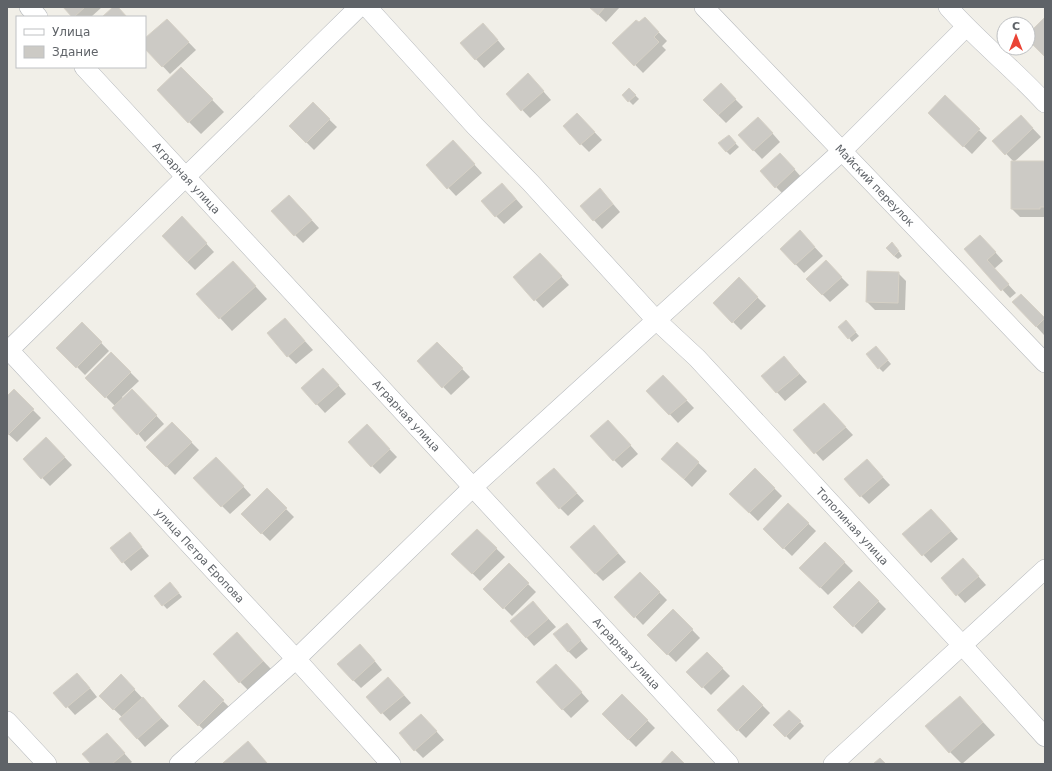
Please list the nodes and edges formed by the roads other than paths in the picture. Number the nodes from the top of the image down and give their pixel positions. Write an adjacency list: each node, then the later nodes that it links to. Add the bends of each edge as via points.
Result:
1 (29, 7): 6 (street)
2 (359, 7): 11 (street)
3 (367, 7): 12 (street, Тополиная улица)
4 (704, 7): 10 (street, Майский переулок)
5 (948, 7): 7 (street)
6 (37, 16)
7 (966, 27): 9 (street); 10 (street)
8 (85, 68): 11 (street, Аграрная улица)
9 (1045, 103)
10 (842, 151): 12 (street); 14 (street, Майский переулок)
11 (185, 177): 13 (street); 15 (street, Аграрная улица)
12 (656, 320): 15 (street); 17 (street, Тополиная улица, via 697,358)
13 (8, 350): 18 (street, улица Петра Еропова)
14 (1045, 363)
15 (473, 487): 18 (street); 24 (street, Аграрная улица)
16 (1043, 570): 17 (street)
17 (963, 646): 20 (street, Тополиная улица); 25 (street)
18 (296, 659): 22 (street); 23 (street, улица Петра Еропова)
19 (7, 721): 21 (street)
20 (1045, 737)
21 (47, 764)
22 (179, 764)
23 (391, 764)
24 (729, 764)
25 (833, 764)

